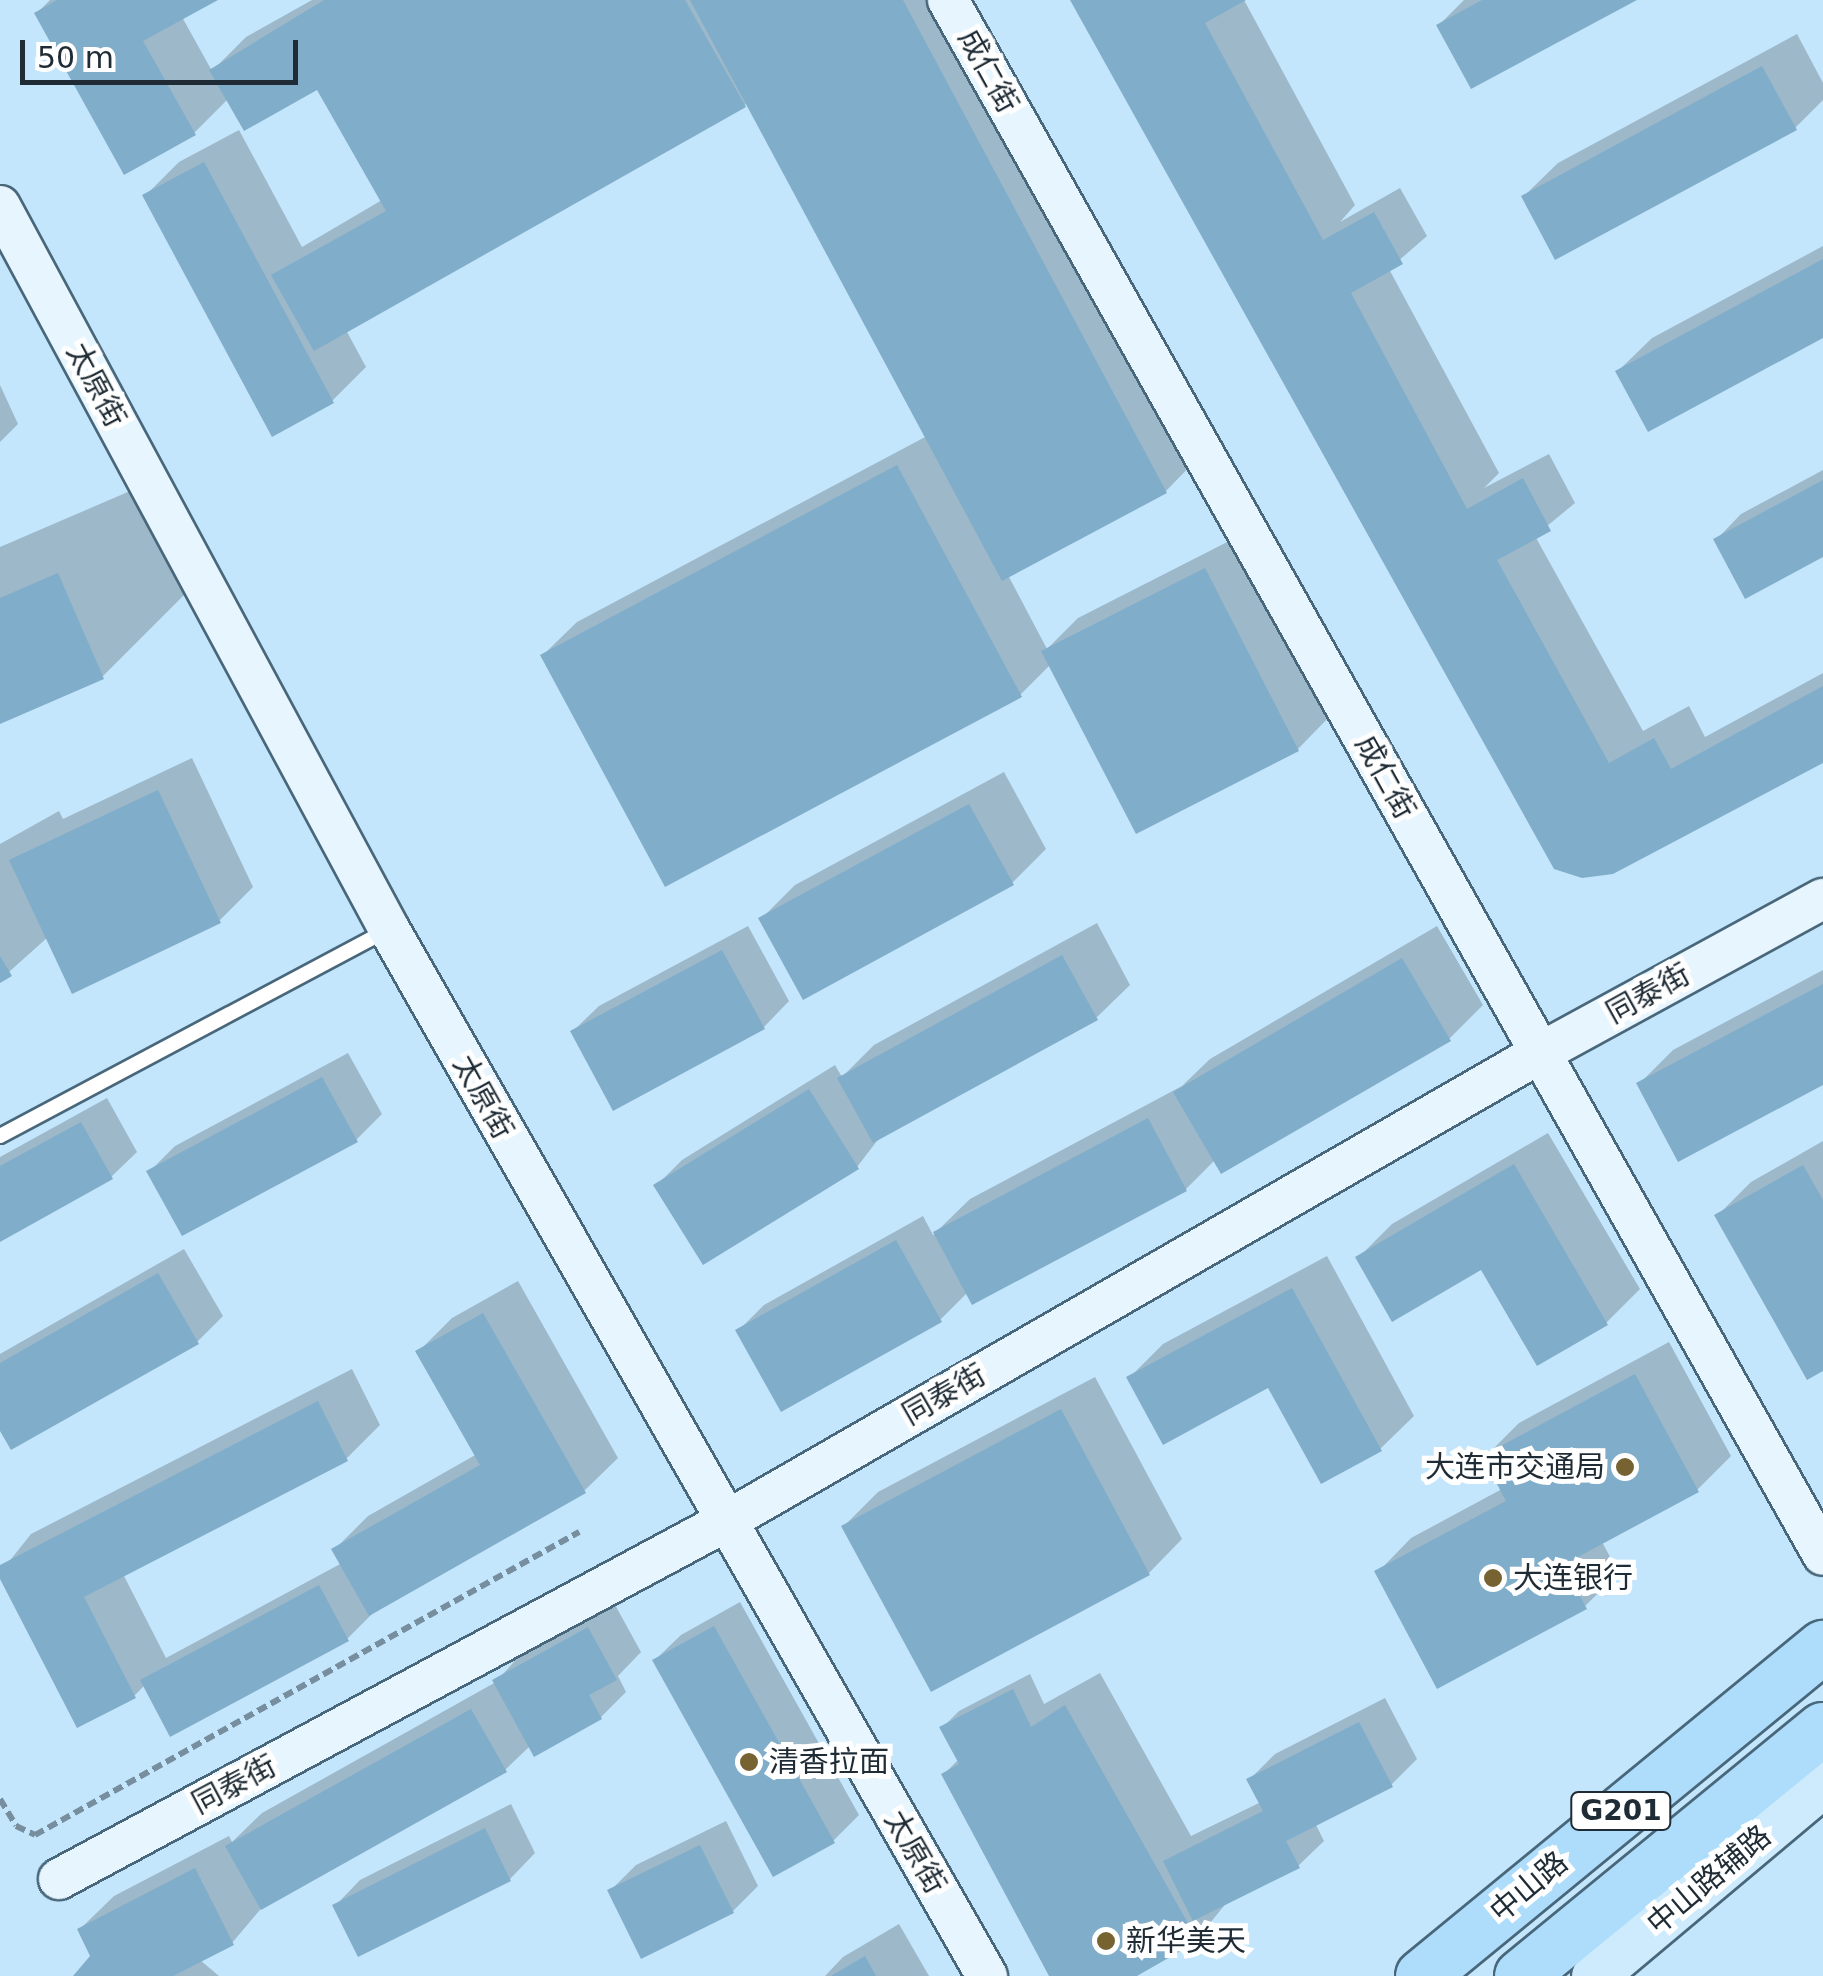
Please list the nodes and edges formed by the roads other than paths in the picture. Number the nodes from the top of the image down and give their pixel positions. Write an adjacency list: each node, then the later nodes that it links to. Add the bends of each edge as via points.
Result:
1 (948, 0): 5 (street, 成仁街)
2 (0, 206): 4 (street, 太原街)
3 (1823, 899): 5 (street, 同泰街)
4 (389, 930): 6 (lane); 7 (street, 太原街)
5 (1540, 1052): 7 (street, 同泰街); 8 (street, 成仁街)
6 (0, 1136)
7 (723, 1522): 12 (street, 同泰街); 13 (street, 太原街)
8 (1823, 1555)
9 (1823, 1648): 14 (highway, 中山路 / G201)
10 (1823, 1728): 15 (highway, G201)
11 (1823, 1784): 16 (main road, 中山路辅路)
12 (59, 1879)
13 (986, 1976)
14 (1422, 1976)
15 (1521, 1976)
16 (1594, 1976)

